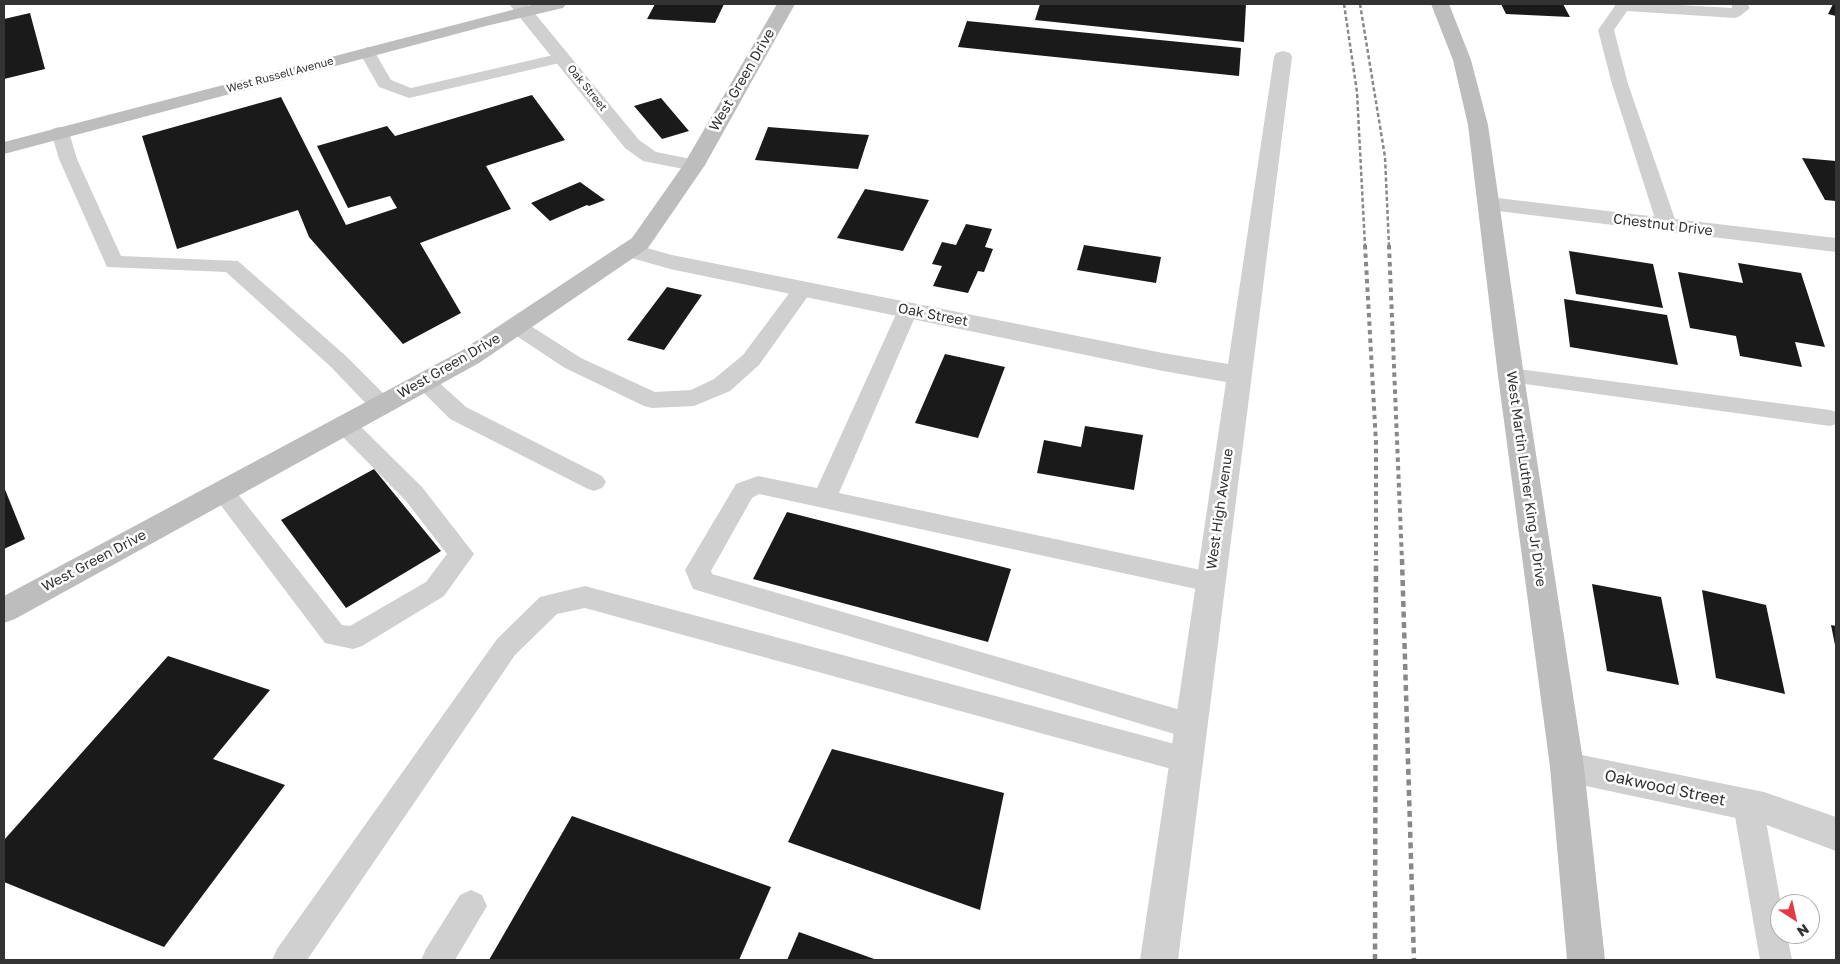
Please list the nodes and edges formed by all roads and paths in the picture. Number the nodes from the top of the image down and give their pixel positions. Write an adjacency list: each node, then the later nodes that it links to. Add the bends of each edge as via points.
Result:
1 (557, 4): 6 (main road, West Russell Avenue)
2 (786, 4): 12 (main road, West Green Drive)
3 (1440, 4): 13 (main road, West Martin Luther King Jr Drive, via 1462,60 1478,125)
4 (1739, 4): 5 (lane, via 1742,8 1736,13)
5 (1623, 5): 14 (lane, via 1606,30 1620,84)
6 (521, 8): 7 (main road, West Russell Avenue); 8 (street, Oak Street)
7 (367, 52): 8 (lane, via 385,83 409,93); 10 (main road, West Russell Avenue)
8 (562, 58): 12 (street, Oak Street, via 632,144 650,158)
9 (1283, 58): 20 (street, West High Avenue)
10 (60, 132): 11 (main road, West Russell Avenue); 23 (lane, via 68,159 114,262 231,266 340,362)
11 (4, 148)
12 (694, 165): 16 (main road, West Green Drive, via 640,243)
13 (1489, 204): 14 (street, Chestnut Drive); 21 (main road, West Martin Luther King Jr Drive)
14 (1667, 225): 15 (street, Chestnut Drive)
15 (1836, 245)
16 (629, 250): 17 (street, Oak Street, via 670,262); 19 (main road, West Green Drive)
17 (803, 289): 18 (street, Oak Street); 19 (lane, via 751,360 722,385 694,398 652,400 573,363)
18 (908, 310): 20 (street, Oak Street); 28 (lane)
19 (516, 326): 22 (main road, West Green Drive, via 470,357)
20 (1238, 374): 29 (street, West High Avenue)
21 (1511, 376): 24 (lane); 33 (main road, West Martin Luther King Jr Drive)
22 (424, 382): 23 (main road, West Green Drive); 26 (lane, via 458,413)
23 (381, 404): 25 (main road, West Green Drive)
24 (1830, 418)
25 (345, 425): 27 (main road, West Green Drive); 27 (lane, via 414,494 460,554 436,590 353,638 334,635)
26 (594, 482)
27 (222, 491): 30 (main road, West Green Drive)
28 (824, 500): 29 (lane); 31 (lane, via 758,485 744,491 698,570 702,582)
29 (1210, 582): 31 (street, West High Avenue)
30 (4, 610)
31 (1191, 726): 32 (street, West High Avenue)
32 (1186, 760): 38 (lane, via 585,597 549,605 506,647); 40 (street, West High Avenue)
33 (1567, 767): 34 (street, Oakwood Street); 41 (main road, West Martin Luther King Jr Drive)
34 (1756, 807): 35 (street, Oakwood Street); 36 (street, Oakwood Street); 42 (lane)
35 (1836, 814)
36 (1836, 834)
37 (471, 906): 39 (lane)
38 (288, 960)
39 (437, 960)
40 (1159, 960)
41 (1586, 960)
42 (1776, 960)

